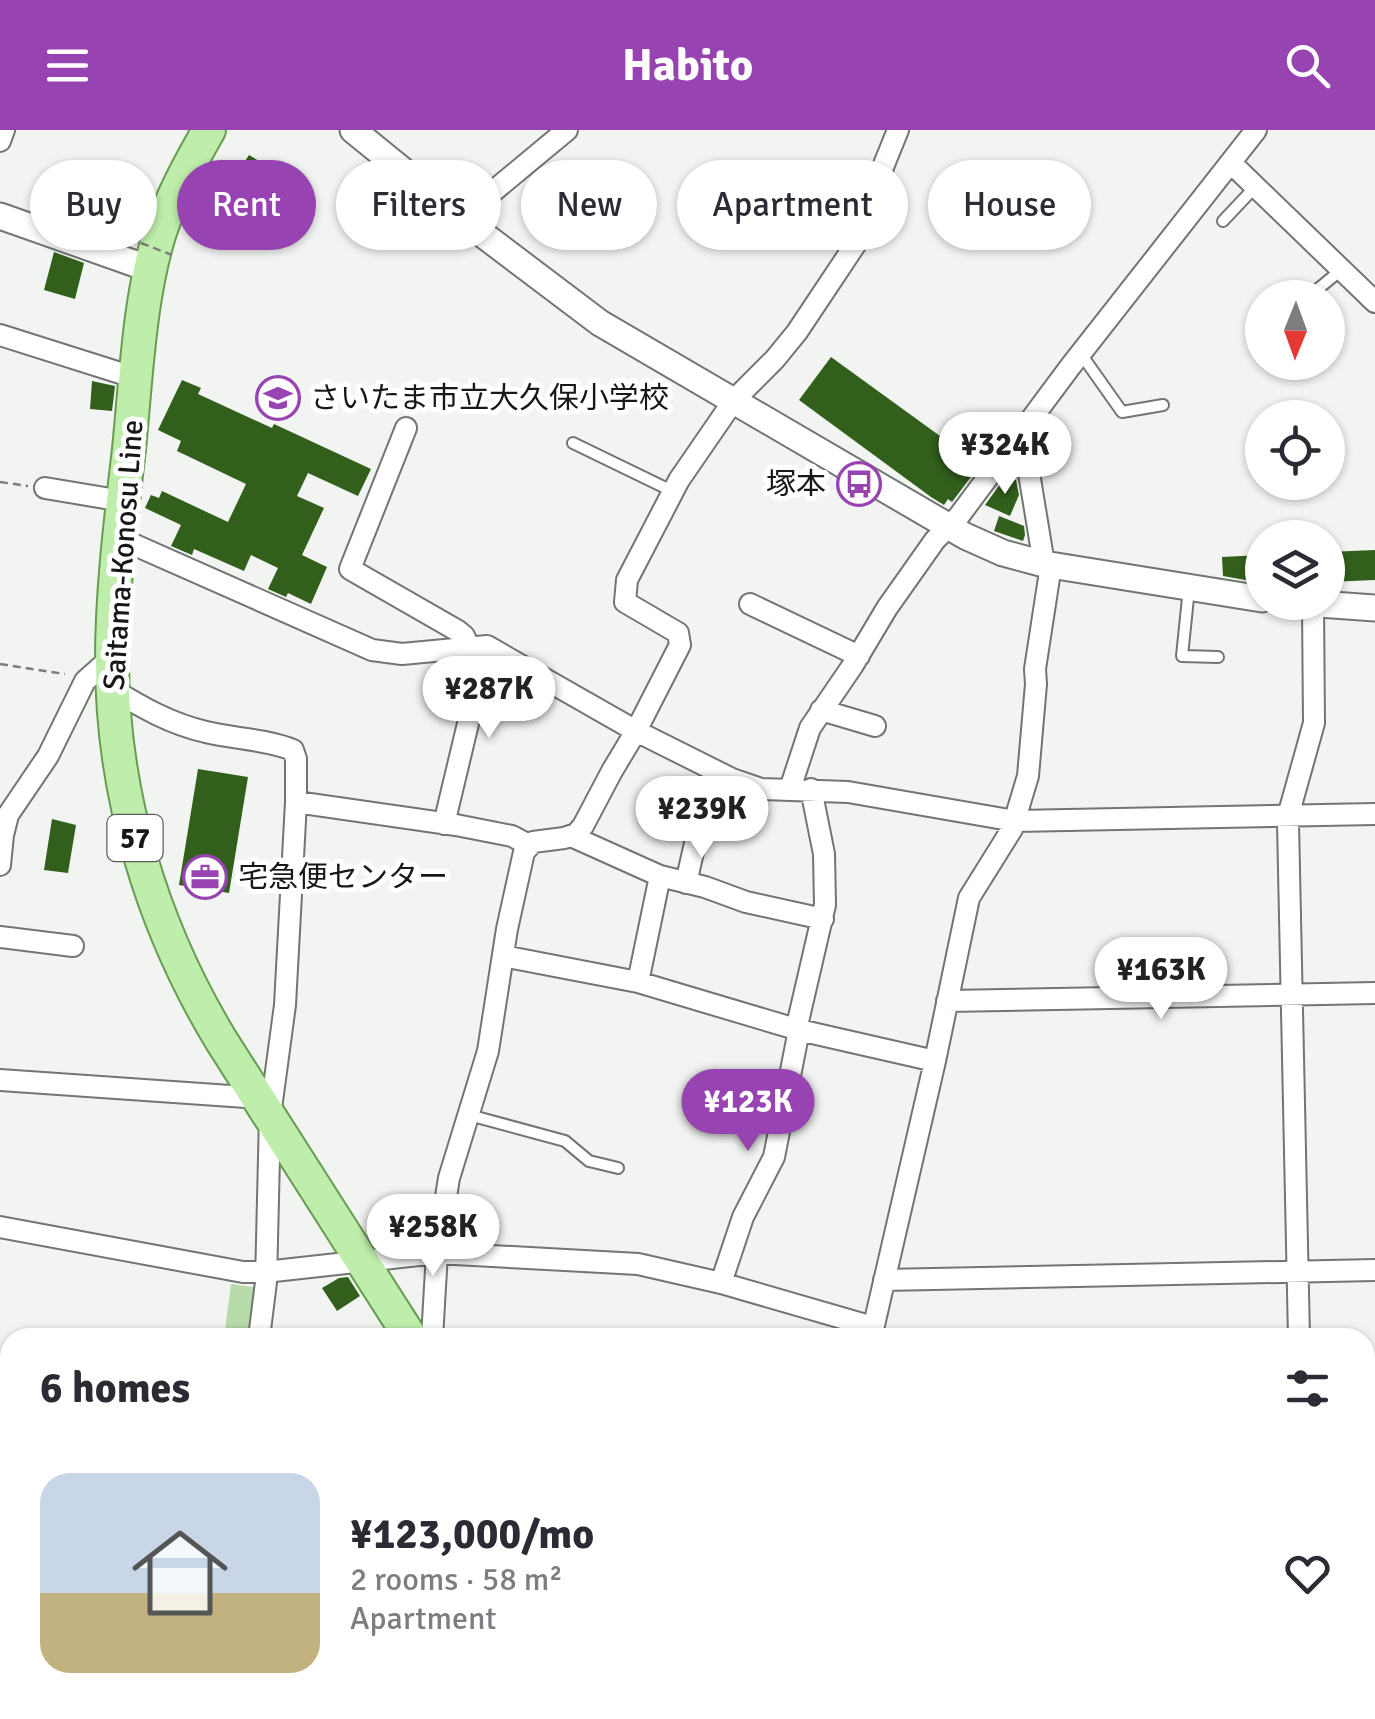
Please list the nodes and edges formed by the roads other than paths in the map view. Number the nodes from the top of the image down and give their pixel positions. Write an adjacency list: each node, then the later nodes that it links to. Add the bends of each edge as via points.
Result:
1 (4, 130): 7 (street)
2 (209, 130): 15 (main road, Saitama-Konosu Line / 57, via 172,201)
3 (354, 130): 8 (street)
4 (567, 130): 10 (street)
5 (898, 130): 22 (street, via 876,208 857,242 797,332)
6 (1256, 130): 9 (street)
7 (0, 142)
8 (390, 160)
9 (1231, 163): 11 (street); 20 (street)
10 (501, 185)
11 (1256, 186): 13 (lane); 16 (street)
12 (0, 216): 15 (street)
13 (1223, 221)
14 (501, 248): 22 (street, via 600,323)
15 (154, 256): 21 (main road, Saitama-Konosu Line / 57)
16 (1341, 270): 17 (lane); 18 (street)
17 (1329, 280)
18 (1375, 302)
19 (0, 335): 21 (street)
20 (1080, 354): 23 (lane, via 1122,412); 26 (street)
21 (136, 378): 29 (main road, Saitama-Konosu Line / 57)
22 (734, 400): 28 (street); 30 (street)
23 (1163, 406)
24 (406, 428): 39 (street, via 350,568)
25 (573, 442): 28 (lane)
26 (1010, 447): 30 (street); 32 (street, via 1029,472)
27 (44, 488): 29 (street)
28 (672, 492): 45 (street, via 627,580 625,602 678,634 680,645)
29 (123, 500): 31 (main road, Saitama-Konosu Line / 57)
30 (948, 527): 32 (street, via 1004,554); 40 (street)
31 (120, 538): 39 (street, via 372,650); 42 (main road, Saitama-Konosu Line / 57)
32 (1048, 564): 33 (street); 52 (street, via 1029,768)
33 (1188, 588): 34 (street); 41 (lane, via 1182,656)
34 (1245, 596)
35 (750, 604): 40 (street)
36 (1345, 606): 37 (street)
37 (1375, 608)
38 (1304, 620): 51 (street, via 1314,723)
39 (479, 647): 45 (street); 53 (street)
40 (858, 656): 43 (street)
41 (1218, 657)
42 (103, 676): 48 (street, via 146,710 179,724 292,750); 49 (street); 70 (main road, Saitama-Konosu Line / 57, via 146,874 170,940)
43 (821, 710): 44 (street); 47 (street, via 806,735)
44 (875, 726)
45 (636, 731): 46 (street); 54 (street, via 586,822)
46 (720, 774): 47 (street, via 754,788); 58 (street)
47 (800, 789): 52 (street); 59 (street, via 824,854)
48 (296, 802): 53 (street); 70 (street, via 285,1005)
49 (4, 814): 56 (street)
50 (1375, 814): 51 (street)
51 (1289, 816): 52 (street); 65 (street)
52 (1015, 820): 66 (street, via 969,898)
53 (444, 824): 55 (street)
54 (571, 836): 55 (street); 57 (street)
55 (529, 845): 62 (street)
56 (0, 865)
57 (660, 876): 58 (street); 63 (street)
58 (686, 883): 59 (street)
59 (824, 919): 67 (street)
60 (0, 937): 61 (street)
61 (73, 946)
62 (502, 956): 63 (street); 71 (street, via 488,1051)
63 (638, 982): 67 (street)
64 (1375, 993): 65 (street)
65 (1292, 994): 66 (street); 78 (street)
66 (946, 1001): 68 (street)
67 (797, 1030): 68 (street); 80 (street, via 774,1157 742,1217)
68 (934, 1061): 79 (street)
69 (0, 1080): 70 (street)
70 (265, 1107): 75 (main road, Saitama-Konosu Line / 57); 77 (street)
71 (469, 1116): 72 (lane, via 565,1141 589,1161); 74 (street)
72 (618, 1168)
73 (0, 1227): 77 (street, via 224,1270)
74 (437, 1253): 75 (street); 80 (street, via 638,1264); 83 (street)
75 (362, 1261): 77 (street); 82 (main road, Saitama-Konosu Line / 57)
76 (1375, 1270): 78 (street)
77 (266, 1272): 81 (street)
78 (1297, 1272): 79 (street); 86 (street)
79 (884, 1280): 85 (street)
80 (721, 1284): 84 (street)
81 (260, 1328)
82 (405, 1328)
83 (433, 1328)
84 (859, 1328)
85 (873, 1328)
86 (1299, 1328)

